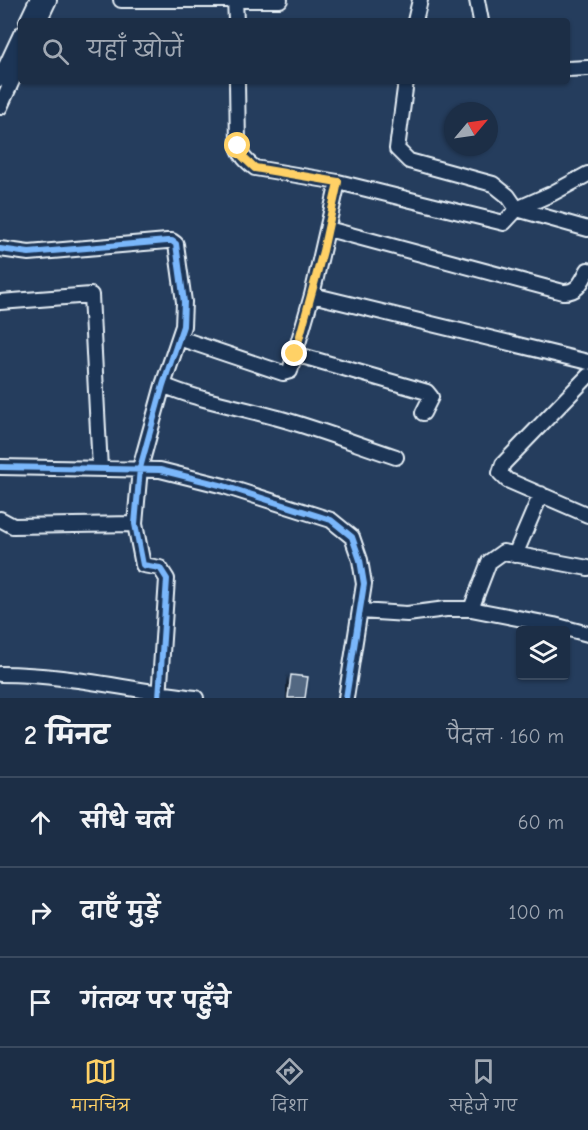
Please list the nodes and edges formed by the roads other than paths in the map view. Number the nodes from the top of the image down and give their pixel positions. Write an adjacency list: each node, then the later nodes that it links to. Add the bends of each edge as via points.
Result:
1 (37, 0): 8 (street)
2 (49, 0): 9 (street)
3 (121, 0): 7 (street)
4 (280, 0): 7 (street)
5 (420, 0): 11 (street)
6 (477, 0): 12 (street)
7 (235, 1): 10 (street)
8 (28, 18)
9 (40, 18)
10 (236, 18)
11 (416, 18)
12 (480, 18)
13 (18, 55): 16 (street); 19 (street)
14 (588, 68): 15 (street)
15 (570, 69)
16 (0, 79)
17 (237, 84): 21 (street, via 238,146 246,161 255,168)
18 (406, 84): 22 (street, via 398,149 409,162 493,184)
19 (0, 107)
20 (588, 174): 22 (street)
21 (338, 182): 22 (street, via 504,223); 23 (street)
22 (517, 209): 24 (street)
23 (328, 229): 26 (street, via 563,292 576,289); 27 (street)
24 (588, 229)
25 (0, 249): 29 (street, via 29,253 172,241 177,249 184,302)
26 (588, 270)
27 (312, 295): 30 (street); 31 (street)
28 (0, 302): 38 (street, via 91,295)
29 (179, 338): 30 (street, via 283,373 290,371); 33 (street)
30 (295, 354): 34 (street, via 427,392 431,400)
31 (588, 362)
32 (588, 376): 39 (street, via 501,468 503,477)
33 (163, 385): 35 (street, via 190,396 280,418); 37 (street)
34 (423, 412)
35 (396, 457)
36 (0, 467): 38 (street)
37 (140, 468): 38 (street); 42 (street); 46 (street, via 224,486 331,520 352,537 360,560 364,584)
38 (100, 469)
39 (541, 494): 40 (street); 43 (street)
40 (588, 515)
41 (0, 519): 42 (street, via 13,526)
42 (135, 524): 49 (street, via 143,565 160,568 167,579)
43 (515, 555): 44 (street); 45 (street, via 504,552 489,562)
44 (588, 568)
45 (471, 609): 46 (street, via 407,614); 47 (street)
46 (360, 611): 51 (street)
47 (588, 633)
48 (0, 674): 49 (street, via 68,679)
49 (159, 696): 50 (street)
50 (196, 698)
51 (346, 698)

